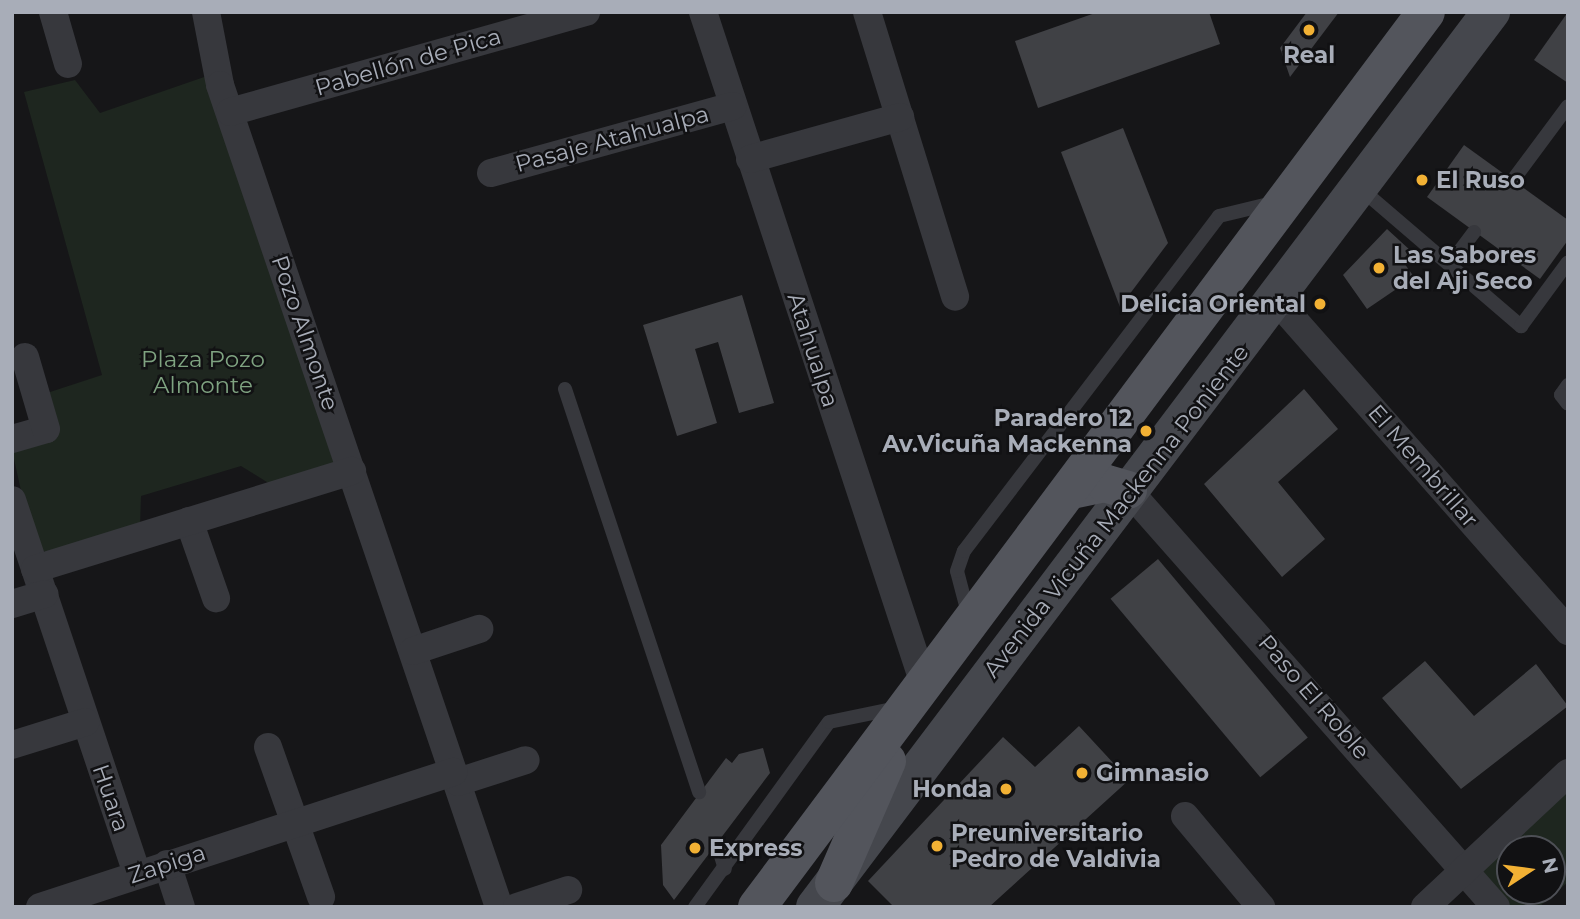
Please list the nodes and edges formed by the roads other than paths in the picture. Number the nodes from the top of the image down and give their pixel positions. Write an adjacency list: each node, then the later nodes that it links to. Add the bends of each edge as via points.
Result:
1 (53, 12): 10 (street)
2 (205, 12): 13 (street, Pozo Almonte)
3 (586, 12): 13 (street, Pabellón de Pica)
4 (703, 12): 11 (street, Atahualpa)
5 (867, 12): 14 (street)
6 (1426, 12): 9 (main road, Avenida Vicuña Mackenna Poniente)
7 (1457, 12): 9 (main road)
8 (1490, 12): 18 (street, Avenida Vicuña Mackenna Poniente)
9 (1396, 53): 19 (main road, Avenida Vicuña Mackenna Poniente)
10 (68, 64)
11 (733, 106): 15 (street, Atahualpa); 16 (street, Pasaje Atahualpa)
12 (1568, 106): 17 (lane)
13 (230, 112): 30 (street, Pozo Almonte)
14 (900, 117): 15 (street); 23 (street)
15 (750, 159): 42 (street, Atahualpa)
16 (491, 173)
17 (1513, 180)
18 (1361, 188): 22 (lane); 24 (street, Avenida Vicuña Mackenna Poniente)
19 (1289, 200): 31 (main road, Avenida Vicuña Mackenna Poniente); 38 (lane, via 1220,216 964,551 957,571)
20 (1474, 232): 22 (lane)
21 (1568, 262): 22 (lane, via 1521,326)
22 (1450, 264)
23 (956, 296)
24 (1278, 302): 32 (street, Avenida Vicuña Mackenna Poniente); 40 (street, El Membrillar)
25 (25, 357): 29 (street, via 46,429)
26 (1568, 385): 28 (lane, via 1561,396)
27 (565, 389): 49 (lane)
28 (1568, 404)
29 (12, 439)
30 (352, 471): 34 (street); 41 (street, Pozo Almonte)
31 (1072, 490): 32 (main road, via 1104,484); 38 (main road, Avenida Vicuña Mackenna Poniente)
32 (1128, 491): 55 (street, Paso El Roble); 58 (street, Avenida Vicuña Mackenna Poniente)
33 (12, 500): 35 (street, Huara)
34 (189, 521): 35 (street); 36 (street)
35 (39, 582): 37 (street); 43 (street, Huara)
36 (216, 598)
37 (12, 604)
38 (971, 625): 42 (main road, Avenida Vicuña Mackenna Poniente)
39 (479, 629): 41 (street)
40 (1568, 631)
41 (413, 651): 48 (street, Pozo Almonte)
42 (918, 696): 54 (lane, via 829,722); 58 (main road); 65 (main road, Avenida Vicuña Mackenna Poniente)
43 (86, 722): 44 (street); 56 (street, Huara)
44 (12, 745)
45 (268, 747): 51 (street)
46 (526, 760): 48 (street)
47 (1568, 773): 55 (street)
48 (456, 777): 51 (street, Zapiga); 62 (street, Pozo Almonte)
49 (699, 792)
50 (1185, 816): 66 (street)
51 (295, 823): 53 (street, Zapiga); 59 (street)
52 (717, 843): 54 (lane)
53 (167, 864): 56 (street, Zapiga); 61 (street)
54 (725, 869): 64 (lane)
55 (1464, 869): 67 (street); 68 (street, Paso El Roble)
56 (137, 874): 60 (street, Zapiga)
57 (568, 890): 63 (street)
58 (824, 895)
59 (321, 897)
60 (40, 907)
61 (181, 907)
62 (499, 907)
63 (517, 907)
64 (695, 907)
65 (757, 907)
66 (1261, 907)
67 (1425, 907)
68 (1496, 907)

